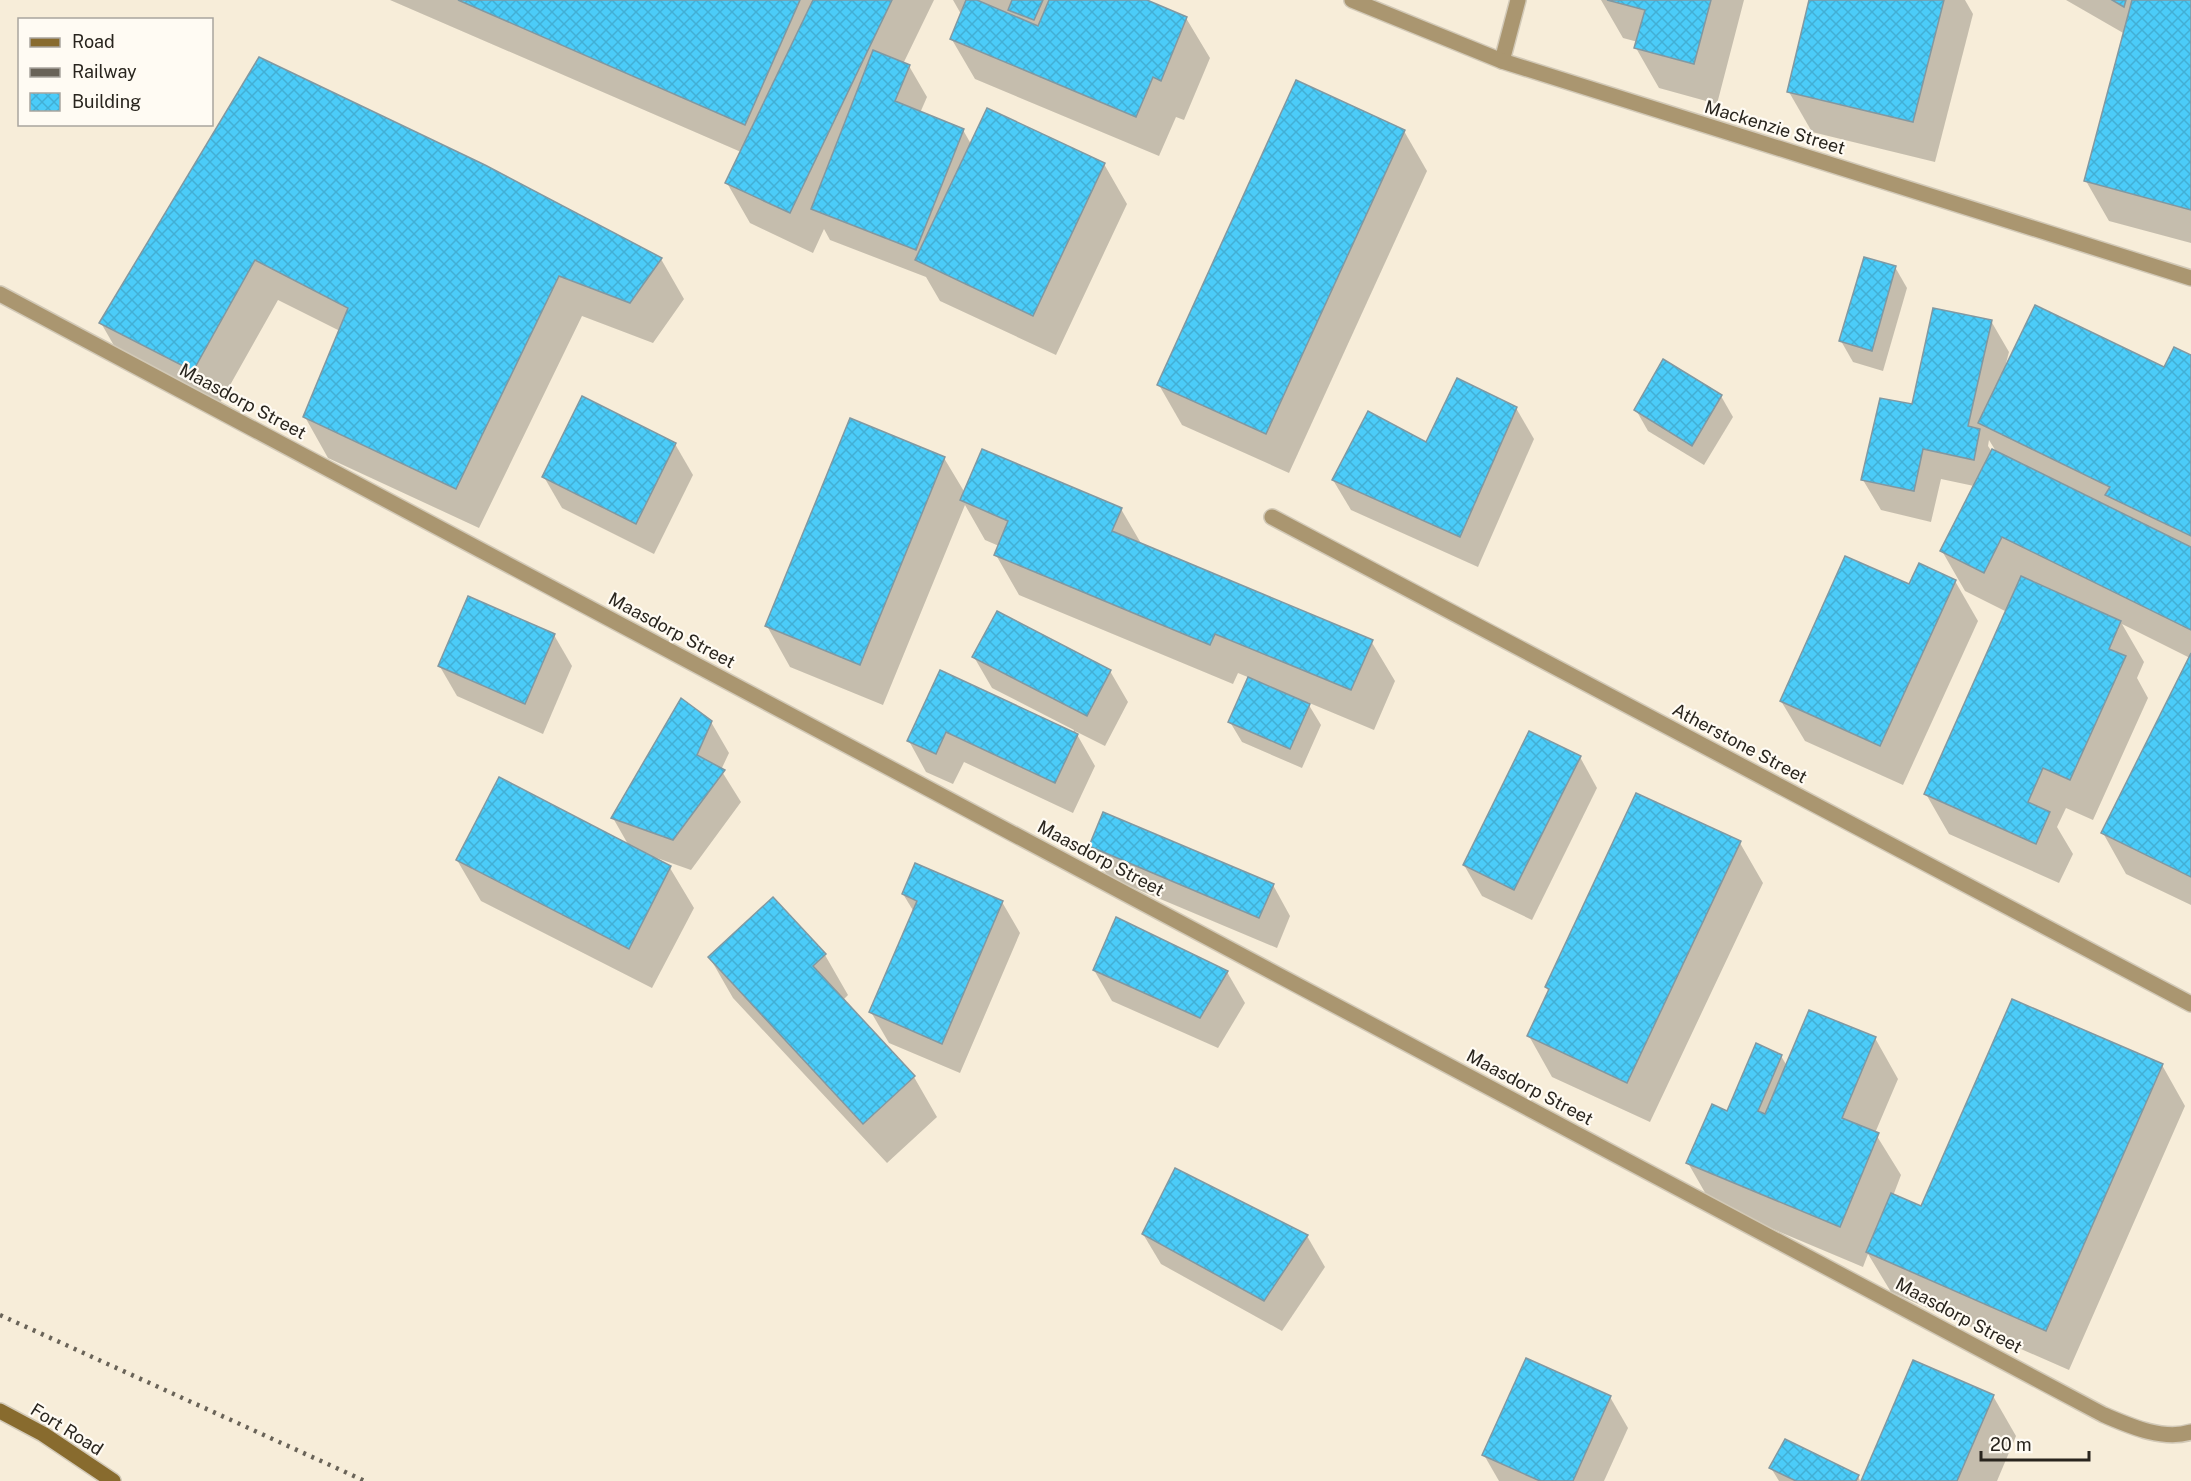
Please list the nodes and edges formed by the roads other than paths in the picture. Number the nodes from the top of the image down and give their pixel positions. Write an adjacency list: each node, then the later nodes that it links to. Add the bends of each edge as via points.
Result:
1 (1352, 0): 3 (street, Mackenzie Street)
2 (1518, 0): 3 (street)
3 (1502, 61): 4 (street, Mackenzie Street)
4 (2191, 278)
5 (0, 294): 9 (street, Maasdorp Street, via 2104,1415 2142,1430 2181,1435)
6 (1272, 517): 7 (street, Atherstone Street)
7 (2191, 1004)
8 (0, 1411): 10 (main road, Fort Road, via 43,1434)
9 (2191, 1432)
10 (113, 1481)

